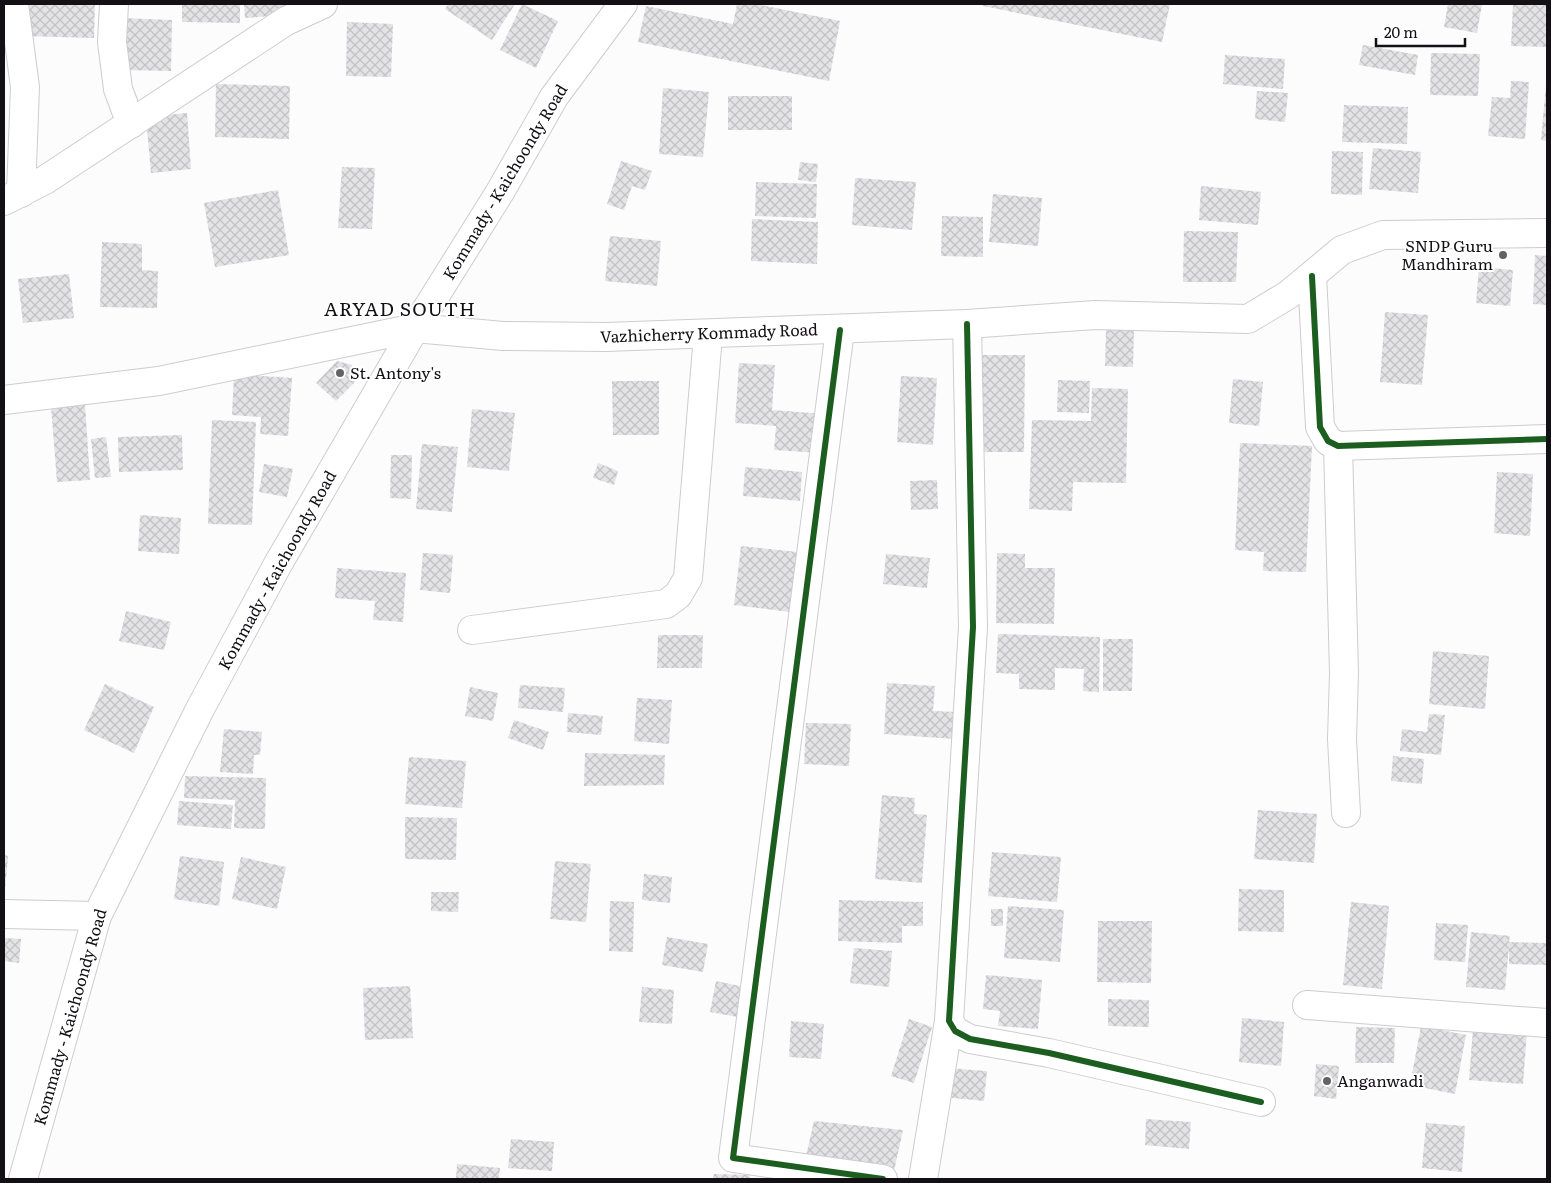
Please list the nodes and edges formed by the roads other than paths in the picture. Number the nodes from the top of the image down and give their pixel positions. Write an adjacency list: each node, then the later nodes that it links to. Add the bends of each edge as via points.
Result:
1 (14, 4): 6 (street, via 25,87)
2 (114, 4): 5 (street, via 112,42 118,89)
3 (323, 4): 5 (street, via 286,21)
4 (623, 4): 10 (street, Kommady - Kaichoondy Road, via 554,97 500,192)
5 (131, 124): 6 (street, via 45,180)
6 (12, 197)
7 (1547, 233): 8 (street, Vazhicherry Kommady Road, via 1383,235 1342,250)
8 (1312, 276): 9 (street, Vazhicherry Kommady Road, via 1282,300 1248,319 1095,315); 15 (street, via 1320,427 1328,441)
9 (967, 324): 11 (street, Vazhicherry Kommady Road); 21 (street, via 974,627)
10 (415, 328): 12 (street, Vazhicherry Kommady Road, via 503,336); 13 (street, Vazhicherry Kommady Road, via 159,381); 19 (street, Kommady - Kaichoondy Road, via 268,581)
11 (840, 330): 12 (street, Vazhicherry Kommady Road); 25 (street, via 733,1158)
12 (708, 335): 16 (street, via 688,578 678,595 666,604)
13 (4, 400)
14 (1547, 439): 15 (street)
15 (1338, 446): 17 (street)
16 (472, 630)
17 (1346, 813)
18 (4, 914): 19 (street)
19 (97, 916): 24 (street, Kommady - Kaichoondy Road)
20 (1307, 1005): 22 (street)
21 (949, 1021): 23 (street, via 955,1030 970,1039 1049,1053); 26 (street)
22 (1547, 1023)
23 (1261, 1102)
24 (23, 1179)
25 (883, 1179)
26 (923, 1179)

